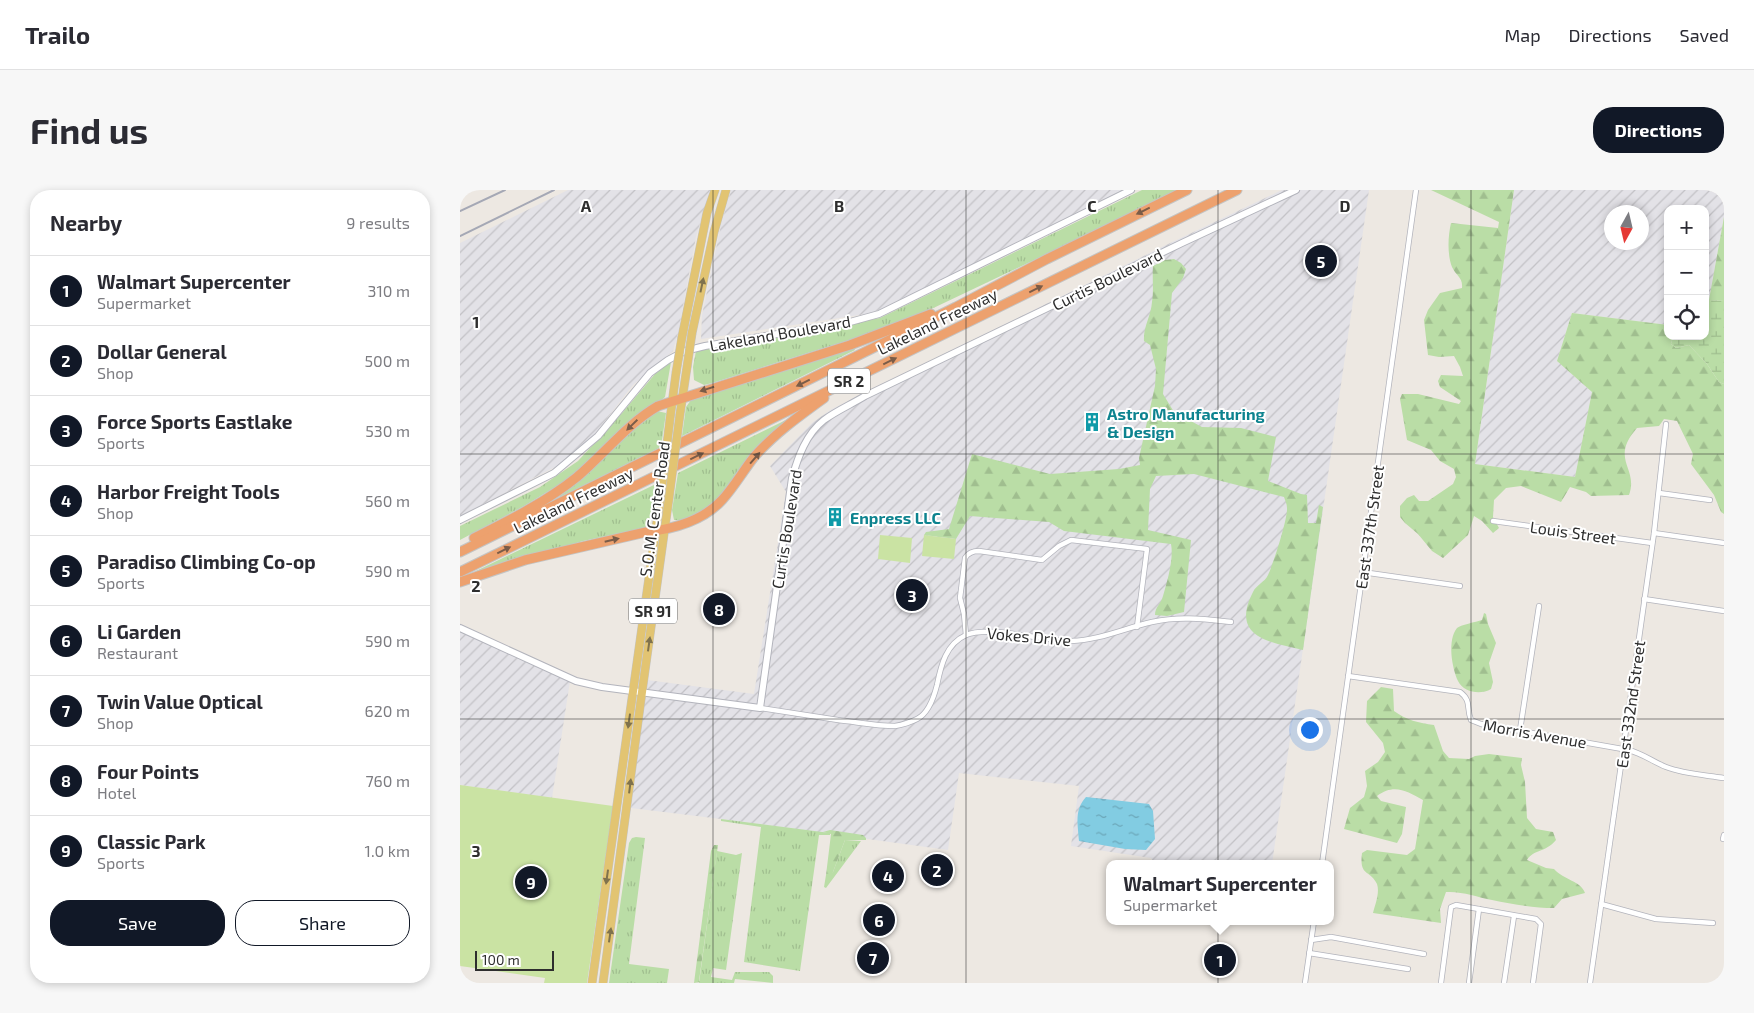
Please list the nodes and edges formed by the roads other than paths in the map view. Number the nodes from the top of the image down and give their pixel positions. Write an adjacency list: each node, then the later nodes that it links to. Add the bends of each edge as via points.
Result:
1 (715, 190): 11 (main road, S.O.M. Center Road / SR 91, bridge, via 707,213 682,337)
2 (726, 190): 10 (main road, S.O.M. Center Road / SR 91, one-way to 2, bridge, via 692,333)
3 (1131, 190): 15 (street, Lakeland Boulevard, via 879,314 685,351 650,373 598,436 554,473)
4 (1187, 190): 8 (highway, Lakeland Freeway / SR 2, one-way to 8)
5 (1238, 190): 9 (highway, Lakeland Freeway / SR 2, one-way to 5)
6 (1296, 190): 36 (street, Curtis Boulevard, via 865,396 823,421 799,454 792,478)
7 (1416, 190): 24 (street, East 337th Street)
8 (956, 307): 10 (highway, one-way to 10, via 850,345); 22 (highway, Lakeland Freeway / SR 2, one-way to 22)
9 (849, 381): 17 (highway, one-way to 9, via 693,520 713,509 754,458 790,422); 23 (highway, Lakeland Freeway / SR 2, one-way to 9)
10 (683, 396): 11 (highway); 17 (main road, S.O.M. Center Road / SR 91, bridge, via 670,498)
11 (673, 400): 17 (main road, S.O.M. Center Road / SR 91, bridge, via 660,502); 21 (highway, one-way to 21, via 643,415 576,478 505,522)
12 (1666, 424): 13 (street, East 332nd Street)
13 (1658, 493): 14 (street); 18 (street, East 332nd Street)
14 (1710, 500)
15 (460, 520)
16 (1493, 521): 19 (street, Louis Street)
17 (661, 530): 25 (highway, one-way to 17, via 526,560); 35 (main road, S.O.M. Center Road / SR 91)
18 (1654, 533): 19 (street, East 332nd Street); 20 (street)
19 (1652, 543): 27 (street, East 332nd Street)
20 (1724, 544)
21 (460, 545)
22 (460, 552)
23 (460, 572)
24 (1362, 572): 26 (street); 34 (street, East 337th Street)
25 (460, 582)
26 (1460, 586)
27 (1644, 599): 29 (street); 38 (street, East 332nd Street)
28 (1539, 606): 37 (street)
29 (1724, 611)
30 (1231, 622): 31 (street, Vokes Drive, via 1187,617)
31 (1137, 626): 33 (street, Vokes Drive, via 1110,635 1071,641 996,632); 33 (street, via 1148,549 1071,540 1042,560 979,551 968,555 960,598)
32 (460, 628): 35 (street, via 576,681)
33 (966, 635): 36 (street, Vokes Drive, via 951,645 941,665 934,701 918,719 897,726)
34 (1348, 676): 37 (street, Morris Avenue, via 1460,692 1466,697 1471,720); 40 (street, East 337th Street)
35 (638, 692): 36 (street); 50 (main road, S.O.M. Center Road / SR 91, one-way to 50); 51 (main road, S.O.M. Center Road / SR 91, one-way to 35)
36 (760, 708)
37 (1520, 730): 38 (street, Morris Avenue)
38 (1623, 749): 39 (street, Morris Avenue, via 1643,754 1673,770); 41 (street, East 332nd Street)
39 (1724, 778)
40 (1323, 860)
41 (1601, 904): 44 (street, via 1656,919); 57 (street, East 332nd Street)
42 (1479, 909): 43 (street); 53 (street, via 1451,907); 54 (street)
43 (1514, 916): 55 (street); 56 (street, via 1541,924)
44 (1713, 923)
45 (1313, 925): 46 (street)
46 (1311, 940): 47 (street); 48 (street, via 1331,937)
47 (1309, 953): 49 (street); 52 (street)
48 (1424, 954)
49 (1408, 969)
50 (592, 983)
51 (603, 983)
52 (1305, 983)
53 (1441, 983)
54 (1469, 983)
55 (1504, 983)
56 (1533, 983)
57 (1590, 983)

